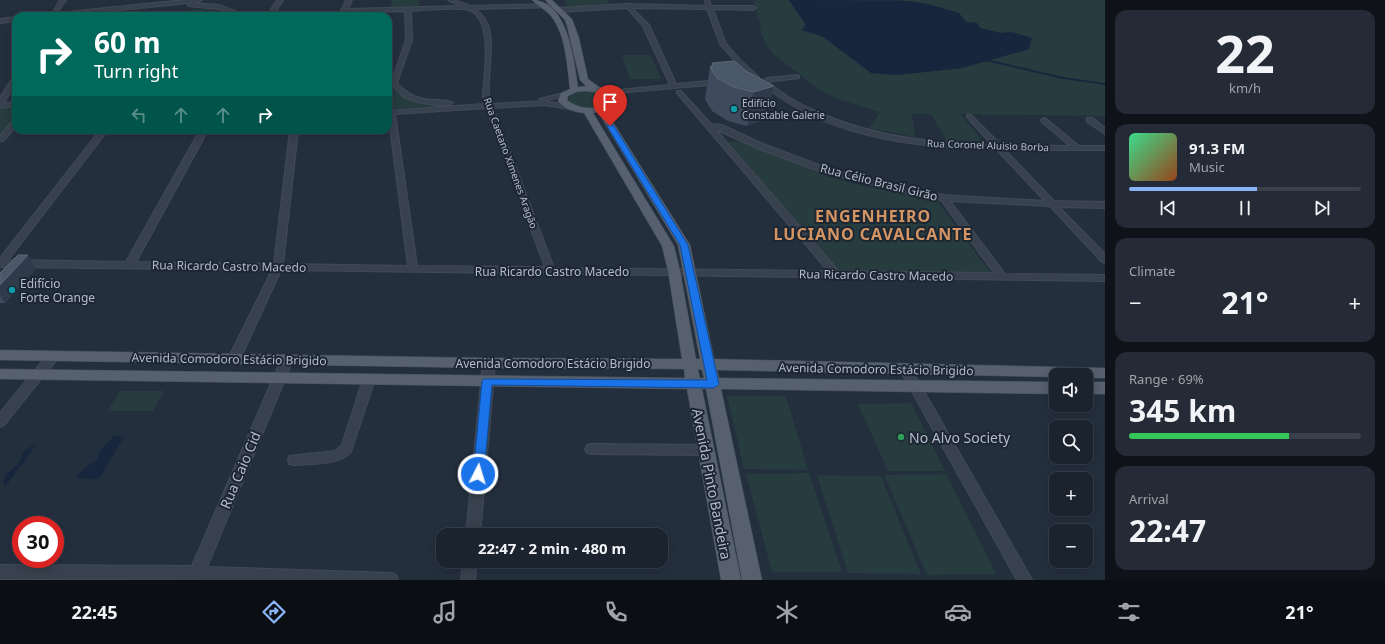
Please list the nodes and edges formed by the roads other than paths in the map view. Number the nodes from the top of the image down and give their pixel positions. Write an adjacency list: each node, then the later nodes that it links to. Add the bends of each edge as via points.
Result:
1 (63, 0): 20 (street)
2 (198, 0): 10 (street)
3 (280, 0): 24 (street)
4 (349, 0): 25 (street)
5 (451, 0): 17 (street, Rua Caetano Ximenes Aragão)
6 (535, 0): 11 (main road)
7 (613, 0): 16 (street)
8 (679, 0): 13 (street)
9 (707, 0): 14 (street, Rua Coronel Aluisio Borba)
10 (168, 4): 15 (street); 23 (street, via 219,7)
11 (552, 5): 16 (street); 17 (street); 29 (main road); 30 (main road, via 568,19)
12 (628, 6): 13 (street); 16 (street); 41 (street, via 646,25)
13 (677, 6): 14 (street)
14 (709, 6): 18 (street); 35 (street, Rua Coronel Aluisio Borba, via 723,44)
15 (132, 7): 21 (street); 22 (street)
16 (618, 7)
17 (468, 8): 19 (street); 45 (street, Rua Caetano Ximenes Aragão, via 482,17 487,31)
18 (753, 8)
19 (408, 10): 26 (street); 34 (street, via 409,40)
20 (56, 12)
21 (88, 12)
22 (130, 12)
23 (233, 12)
24 (272, 12)
25 (345, 12)
26 (376, 12)
27 (12, 20): 28 (street)
28 (0, 21)
29 (562, 28): 30 (main road); 31 (main road)
30 (572, 28): 32 (main road)
31 (569, 62): 32 (main road); 40 (main road)
32 (580, 62): 39 (main road, via 584,80)
33 (797, 77): 35 (street)
34 (392, 81)
35 (757, 81): 63 (street, Rua Coronel Aluisio Borba, via 812,113 878,134 931,144)
36 (12, 84): 46 (street)
37 (392, 84): 47 (street, via 410,98)
38 (726, 84): 41 (street)
39 (596, 89): 40 (main road); 43 (main road)
40 (574, 90): 42 (main road)
41 (677, 90): 43 (street); 56 (street)
42 (564, 95): 45 (street); 48 (main road, via 562,101)
43 (610, 97): 49 (main road, via 610,104)
44 (12, 104): 46 (street)
45 (488, 104): 47 (street); 48 (street, via 544,104); 78 (street, Rua Caetano Ximenes Aragão)
46 (0, 105)
47 (454, 106): 51 (street)
48 (570, 107): 50 (main road)
49 (604, 108): 50 (main road); 66 (main road, Avenida Pinto Bandeira, via 603,114)
50 (587, 110): 67 (main road, Avenida Pinto Bandeira)
51 (392, 111)
52 (969, 116): 63 (street)
53 (1045, 120): 64 (street)
54 (1090, 120): 58 (street)
55 (392, 125): 77 (street)
56 (709, 126): 68 (street, Rua Célio Brasil Girão, via 719,127 760,146 824,170); 81 (street)
57 (12, 127): 62 (street)
58 (1105, 132)
59 (101, 134): 74 (street)
60 (202, 134): 75 (street)
61 (294, 134): 76 (street)
62 (0, 139)
63 (999, 147): 64 (street, Rua Coronel Aluisio Borba); 69 (street)
64 (1077, 148): 65 (street, Rua Coronel Aluisio Borba)
65 (1105, 148)
66 (633, 163): 67 (main road); 71 (main road, Avenida Pinto Bandeira)
67 (620, 164): 72 (main road, Avenida Pinto Bandeira)
68 (944, 198): 69 (street, Rua Célio Brasil Girão); 82 (street)
69 (1053, 204): 70 (street, Rua Célio Brasil Girão); 73 (street)
70 (1105, 205)
71 (670, 222): 72 (main road); 80 (main road, Avenida Pinto Bandeira, via 682,239)
72 (656, 224): 79 (main road, Avenida Pinto Bandeira, via 668,246)
73 (1105, 260)
74 (1, 263): 75 (street, Rua Ricardo Castro Macedo)
75 (130, 264): 76 (street, Rua Ricardo Castro Macedo)
76 (278, 267): 77 (street, Rua Ricardo Castro Macedo); 86 (street)
77 (413, 269): 78 (street, Rua Ricardo Castro Macedo)
78 (551, 271): 79 (street, Rua Ricardo Castro Macedo)
79 (674, 272): 80 (street, Rua Ricardo Castro Macedo); 89 (main road, Avenida Pinto Bandeira)
80 (690, 272): 81 (street, Rua Ricardo Castro Macedo); 90 (main road, Avenida Pinto Bandeira)
81 (837, 274): 82 (street, Rua Ricardo Castro Macedo)
82 (1002, 277): 83 (street, Rua Ricardo Castro Macedo)
83 (1105, 278)
84 (0, 355): 85 (main road, Avenida Comodoro Estácio Brigido)
85 (53, 356): 86 (main road, Avenida Comodoro Estácio Brigido); 94 (street)
86 (234, 359): 87 (main road, Avenida Comodoro Estácio Brigido)
87 (287, 360): 88 (main road, Avenida Comodoro Estácio Brigido); 95 (street, Rua Caio Cid)
88 (489, 363): 89 (main road, Avenida Comodoro Estácio Brigido); 97 (street)
89 (690, 364): 90 (main road, Avenida Comodoro Estácio Brigido); 98 (main road, Avenida Pinto Bandeira)
90 (709, 365): 91 (main road, Avenida Comodoro Estácio Brigido); 99 (main road, Avenida Pinto Bandeira)
91 (906, 370): 92 (main road, Avenida Comodoro Estácio Brigido); 100 (street)
92 (1105, 373)
93 (0, 374): 94 (main road, Avenida Comodoro Estácio Brigido)
94 (38, 375): 95 (main road, Avenida Comodoro Estácio Brigido); 102 (street)
95 (280, 378): 96 (main road, Avenida Comodoro Estácio Brigido); 109 (street, Rua Caio Cid)
96 (369, 379): 97 (main road, Avenida Comodoro Estácio Brigido); 105 (street, via 346,448 341,454)
97 (487, 381): 98 (main road, Avenida Comodoro Estácio Brigido); 106 (street)
98 (693, 383): 99 (main road, Avenida Comodoro Estácio Brigido); 104 (main road, Avenida Pinto Bandeira)
99 (713, 384): 100 (main road, Avenida Comodoro Estácio Brigido); 113 (main road, Avenida Pinto Bandeira)
100 (915, 385): 101 (main road, Avenida Comodoro Estácio Brigido); 114 (street)
101 (1049, 388)
102 (0, 422)
103 (591, 449): 104 (street)
104 (705, 450): 112 (main road, Avenida Pinto Bandeira)
105 (294, 460)
106 (474, 528)
107 (469, 568): 111 (street)
108 (0, 572): 109 (street)
109 (195, 577): 110 (street)
110 (391, 580)
111 (468, 580)
112 (731, 580)
113 (752, 580)
114 (1025, 580)

